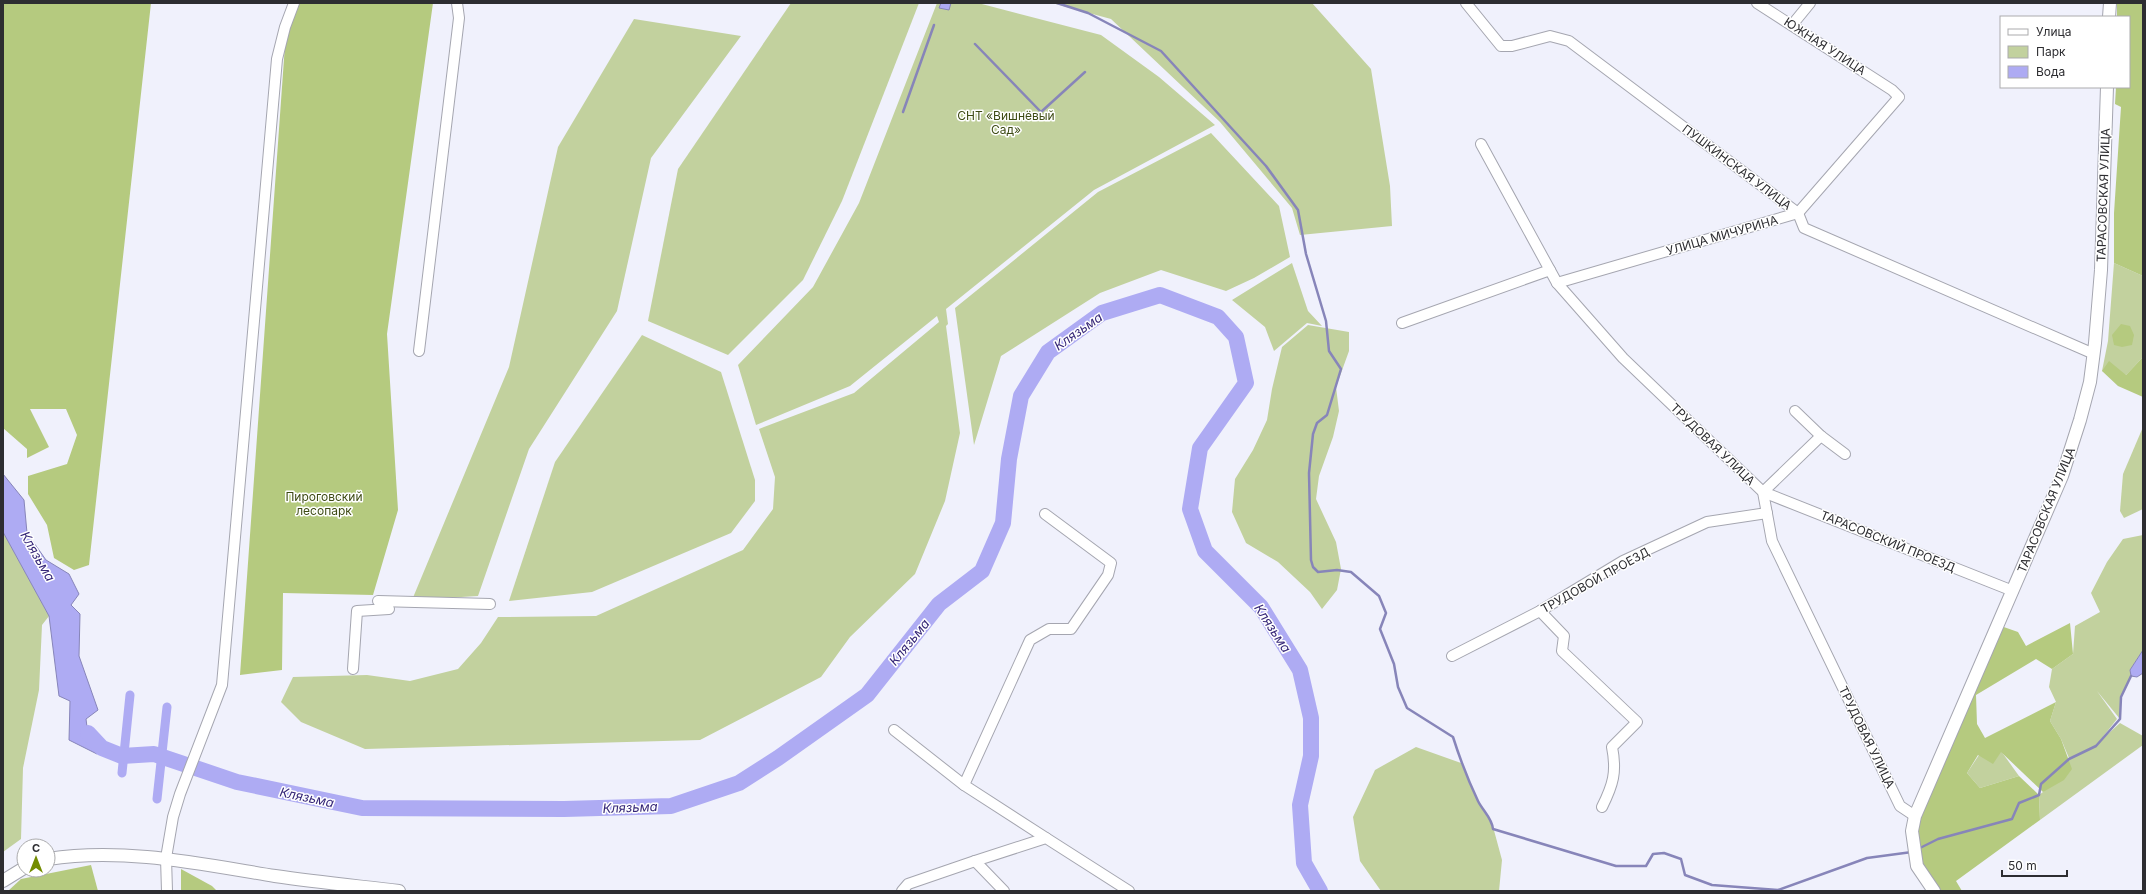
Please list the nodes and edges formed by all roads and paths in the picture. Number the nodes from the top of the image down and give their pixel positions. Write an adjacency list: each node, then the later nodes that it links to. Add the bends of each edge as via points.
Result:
1 (294, 3): 36 (street, via 277,59 222,685 180,794)
2 (457, 3): 15 (street, via 459,18)
3 (1466, 3): 11 (street, ПУШКИНСКАЯ УЛИЦА, via 1501,46 1512,46 1550,36 1570,41)
4 (1757, 3): 8 (street, ЮЖНАЯ УЛИЦА)
5 (1810, 3): 8 (street)
6 (2110, 3): 7 (main road)
7 (2109, 16)
8 (1792, 25): 11 (street, ЮЖНАЯ УЛИЦА, via 1899,97)
9 (2107, 88): 16 (main road, ТАРАСОВСКАЯ УЛИЦА, via 2101,270)
10 (1481, 144): 12 (street, ТРУДОВАЯ УЛИЦА)
11 (1798, 213): 13 (street, УЛИЦА МИЧУРИНА); 16 (street, ПУШКИНСКАЯ УЛИЦА, via 1804,228)
12 (1550, 270): 13 (street, ТРУДОВАЯ УЛИЦА); 14 (street)
13 (1557, 283): 20 (street, ТРУДОВАЯ УЛИЦА, via 1623,358)
14 (1402, 323)
15 (419, 351)
16 (2094, 354): 23 (main road, ТАРАСОВСКАЯ УЛИЦА, via 2086,397 2062,476)
17 (1795, 411): 18 (street)
18 (1821, 436): 19 (street); 20 (street)
19 (1845, 454)
20 (1763, 492): 21 (street, ТРУДОВАЯ УЛИЦА); 23 (street, ТАРАСОВСКИЙ ПРОЕЗД)
21 (1767, 513): 27 (street, ТРУДОВОЙ ПРОЕЗД, via 1707,522 1623,561); 33 (street, ТРУДОВАЯ УЛИЦА, via 1772,541 1900,806)
22 (1045, 514): 31 (street, via 1111,563 1108,575 1071,629 1049,629 1030,640)
23 (2013, 591): 33 (main road, ТАРАСОВСКАЯ УЛИЦА)
24 (378, 601): 25 (street)
25 (490, 604)
26 (389, 609): 29 (street, via 356,611)
27 (1540, 611): 28 (street, ТРУДОВОЙ ПРОЕЗД); 32 (street, via 1564,636 1562,650 1637,722 1612,747 1615,759 1613,783)
28 (1452, 656)
29 (353, 669)
30 (894, 730): 31 (street)
31 (964, 785): 34 (street)
32 (1602, 808)
33 (1915, 816): 45 (main road, ТАРАСОВСКАЯ УЛИЦА, via 1912,831 1916,855)
34 (1046, 838): 37 (street); 44 (street)
35 (56, 858): 36 (main road, via 73,855)
36 (166, 858): 40 (street); 41 (main road, via 294,879)
37 (975, 861): 42 (street, via 908,884); 43 (street)
38 (16, 873): 39 (main road)
39 (3, 881)
40 (167, 891)
41 (399, 891)
42 (902, 891)
43 (1004, 891)
44 (1129, 891)
45 (1934, 891)

